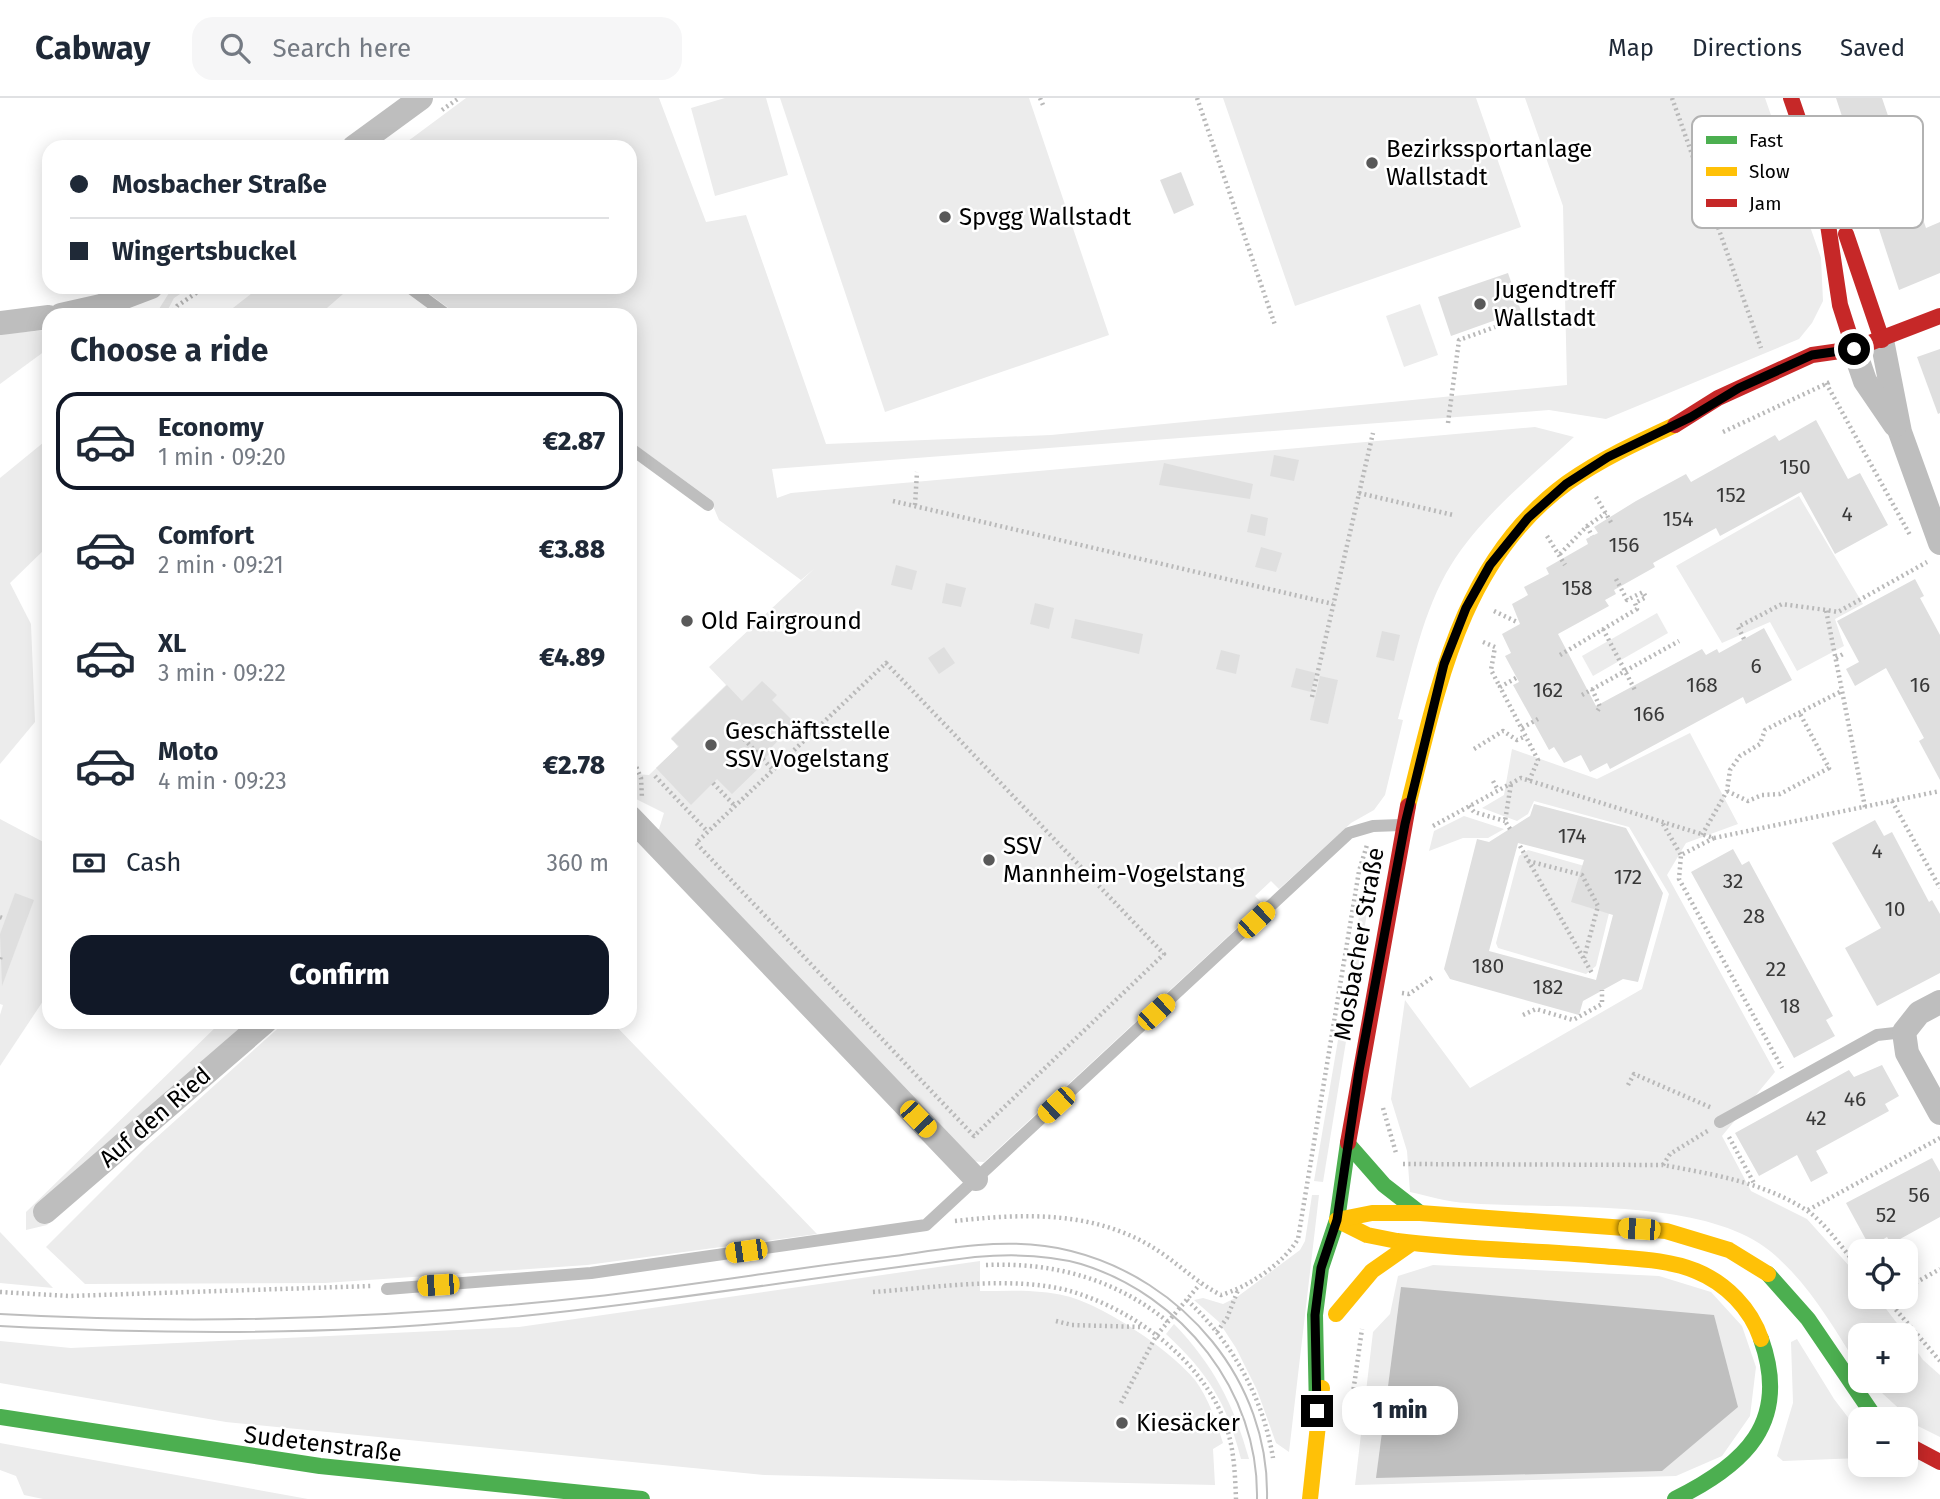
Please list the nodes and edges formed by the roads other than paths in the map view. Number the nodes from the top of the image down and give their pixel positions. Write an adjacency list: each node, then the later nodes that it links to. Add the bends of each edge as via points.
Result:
1 (421, 98): 4 (street)
2 (1791, 98): 3 (street)
3 (1797, 116)
4 (364, 140)
5 (1829, 228): 15 (street, via 1840,305)
6 (1843, 228): 14 (street)
7 (418, 294): 10 (lane)
8 (142, 299): 9 (street)
9 (96, 308)
10 (438, 308)
11 (1940, 316): 14 (street, Mosbacher Straße)
12 (42, 318): 13 (street)
13 (0, 323)
14 (1882, 340): 15 (street, Mosbacher Straße); 19 (street)
15 (1854, 349): 16 (street, Mosbacher Straße); 18 (street, Mosbacher Straße, via 1812,355 1718,398); 19 (street, via 1865,381)
16 (1824, 380)
17 (1756, 399): 18 (street, Mosbacher Straße)
18 (1691, 417): 24 (street, Mosbacher Straße, via 1608,457 1566,484 1528,518 1490,565 1466,608 1444,664)
19 (1900, 432): 22 (street)
20 (637, 453): 21 (lane)
21 (708, 505)
22 (1929, 554)
23 (637, 811): 31 (street)
24 (1405, 824): 30 (street, Mosbacher Straße); 31 (lane, via 1349,833)
25 (1940, 1002): 27 (street, via 1919,1013)
26 (257, 1029): 32 (street, Auf den Ried)
27 (1904, 1032): 28 (street, via 1907,1053); 29 (lane, via 1877,1035)
28 (1940, 1113)
29 (1720, 1122)
30 (1348, 1144): 33 (street, via 1384,1185); 34 (street, Mosbacher Straße)
31 (976, 1179): 38 (lane, via 926,1225 591,1273)
32 (45, 1212)
33 (1420, 1213): 34 (street, via 1372,1213); 40 (street, via 1666,1231 1734,1251 1766,1271 1790,1296)
34 (1337, 1220): 35 (street, via 1368,1236); 36 (street); 41 (street, via 1321,1268 1315,1315)
35 (1412, 1243): 39 (street, via 1372,1271); 47 (street, via 1556,1251 1670,1264 1705,1275 1736,1296 1760,1328 1771,1369 1766,1410 1749,1448 1716,1479)
36 (1342, 1256)
37 (1341, 1279): 39 (street)
38 (387, 1289)
39 (1334, 1327): 41 (street)
40 (1866, 1407)
41 (1317, 1411): 46 (street)
42 (0, 1417): 45 (street, Sudetenstraße, via 300,1465)
43 (1918, 1450): 44 (street)
44 (1940, 1462)
45 (642, 1499)
46 (1310, 1499)
47 (1675, 1499)

